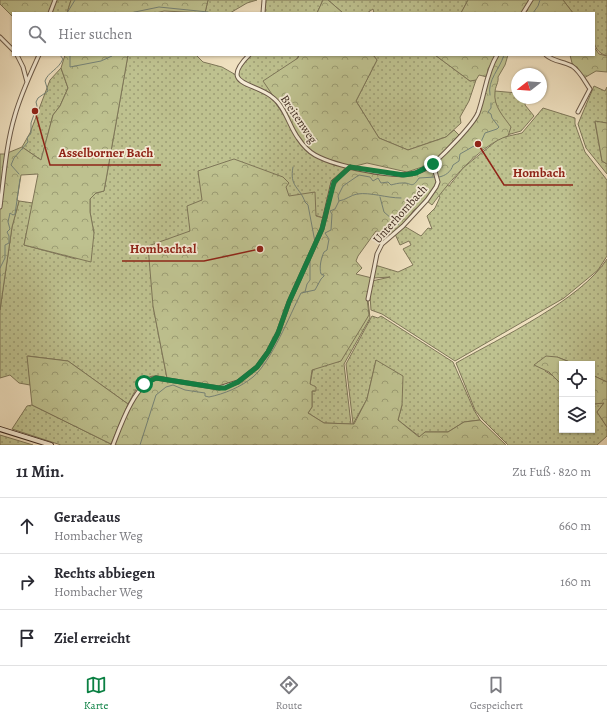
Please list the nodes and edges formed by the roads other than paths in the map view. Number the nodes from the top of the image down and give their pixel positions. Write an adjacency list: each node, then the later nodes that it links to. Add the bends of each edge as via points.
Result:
1 (55, 0): 5 (street)
2 (264, 0): 6 (street)
3 (531, 0): 4 (street)
4 (526, 9): 7 (street); 8 (street)
5 (50, 12)
6 (263, 12)
7 (524, 12)
8 (528, 12)
9 (0, 37): 10 (street)
10 (12, 49)
11 (18, 56): 16 (street)
12 (39, 56): 16 (street)
13 (247, 56): 19 (street, Breitenweg, via 236,70 241,81 272,97 286,116 297,138 309,151)
14 (497, 56): 18 (street, via 476,117)
15 (547, 56): 17 (street, via 578,70 590,89)
16 (27, 82): 20 (street, via 14,116 5,157)
17 (578, 112)
18 (433, 164): 19 (street, via 416,173 404,175); 21 (street, Unterhombach, via 438,182 436,187 427,200 382,244 377,254)
19 (350, 167): 24 (street, via 334,182 322,229 278,333 257,367 238,382 219,388 165,379 150,380 134,398)
20 (0, 206)
21 (368, 299)
22 (0, 429): 23 (main road)
23 (51, 445)
24 (113, 445)

